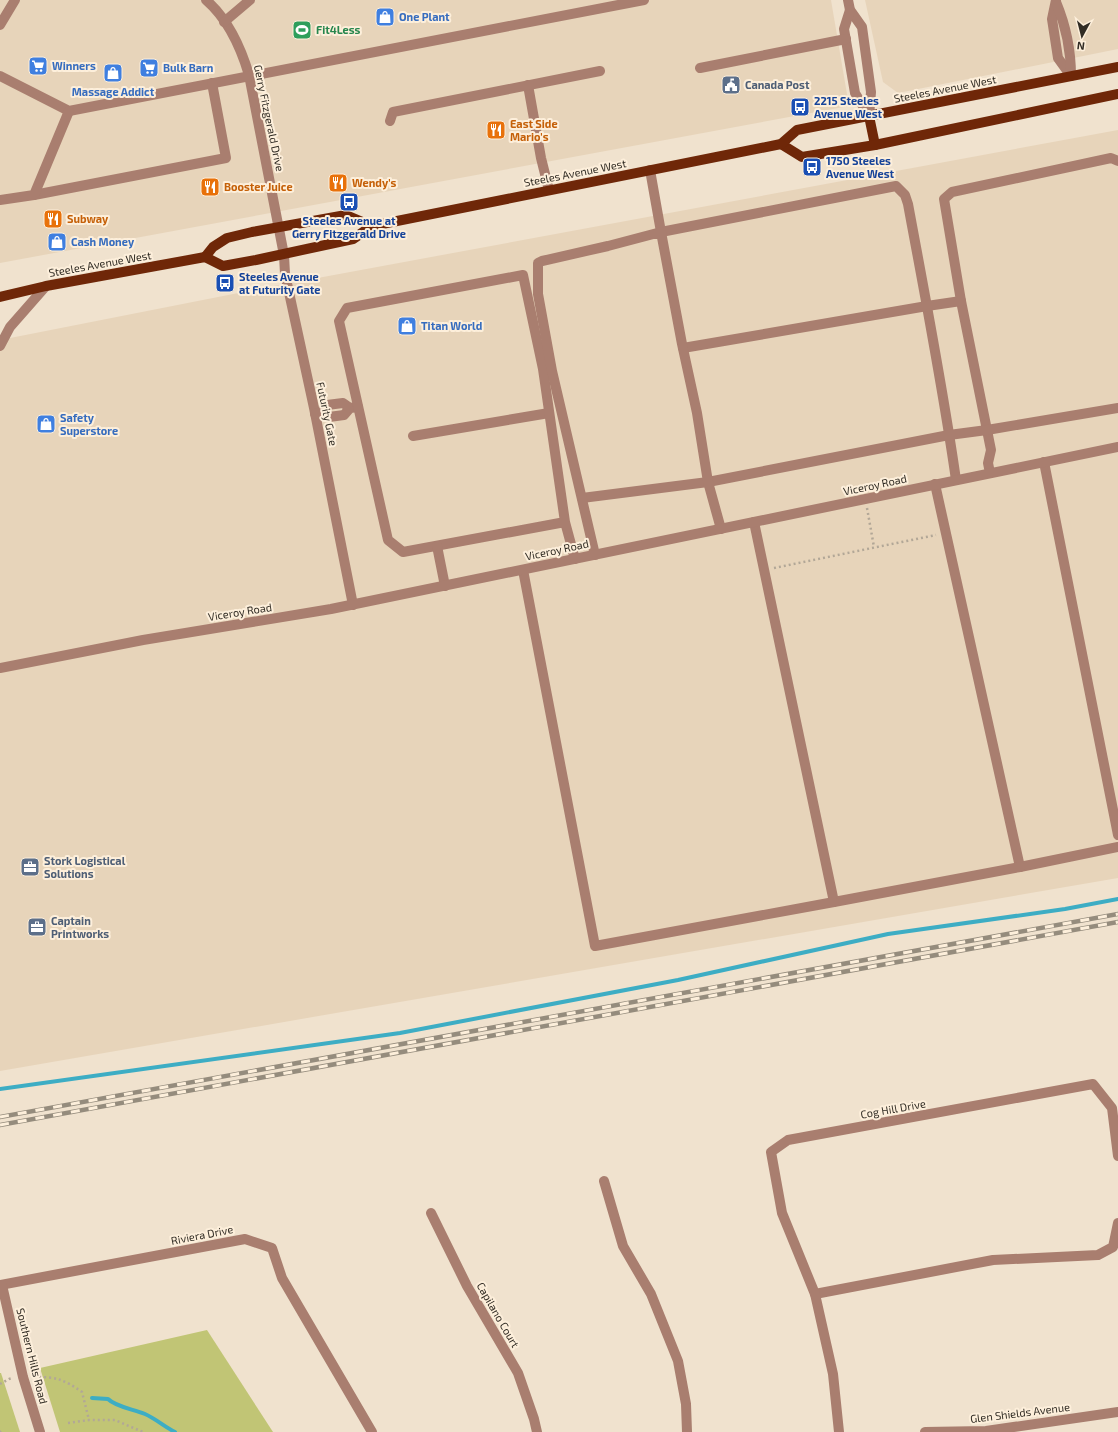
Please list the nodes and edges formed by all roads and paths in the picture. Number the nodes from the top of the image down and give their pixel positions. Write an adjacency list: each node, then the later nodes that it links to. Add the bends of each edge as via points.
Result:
1 (15, 0): 8 (street)
2 (206, 0): 7 (street, Gerry Fitzgerald Drive)
3 (250, 0): 7 (street)
4 (644, 0): 13 (street)
5 (1056, 1): 15 (street, via 1063,18 1071,55)
6 (849, 5): 9 (street, via 844,29); 20 (street, via 862,26 871,92)
7 (224, 22): 13 (street, Gerry Fitzgerald Drive, via 233,34)
8 (0, 25)
9 (846, 39): 11 (street); 20 (street, via 855,94)
10 (1118, 67): 15 (main road, Steeles Avenue West)
11 (700, 68)
12 (600, 71): 17 (street)
13 (249, 75): 16 (street); 30 (street, Gerry Fitzgerald Drive)
14 (0, 76): 19 (street)
15 (1071, 76): 20 (main road, Steeles Avenue West)
16 (212, 83): 19 (street); 27 (street, via 226,158)
17 (528, 85): 21 (street, via 394,112); 26 (street)
18 (1118, 94): 23 (main road)
19 (69, 111): 27 (street)
20 (869, 116): 22 (main road, Steeles Avenue West, via 797,130); 23 (main road)
21 (390, 121)
22 (781, 144): 23 (main road, via 802,157); 25 (main road, Steeles Avenue West)
23 (875, 145)
24 (1118, 161): 36 (street, via 1111,158 952,192 944,199)
25 (650, 170): 26 (main road, Steeles Avenue West); 31 (street)
26 (549, 190): 29 (main road, Steeles Avenue West)
27 (34, 195): 28 (street)
28 (0, 200)
29 (372, 226): 30 (main road, via 346,215); 32 (main road, Steeles Avenue West, via 353,239)
30 (279, 228): 32 (street, Futurity Gate); 33 (main road, via 227,238 213,247)
31 (661, 232): 37 (street, via 896,186 905,195 908,204); 39 (street); 53 (street, via 538,264 538,294 552,371)
32 (284, 255): 33 (main road, Steeles Avenue West, via 223,266); 42 (street, Futurity Gate, via 285,274)
33 (205, 257): 34 (main road, Steeles Avenue West)
34 (46, 286): 35 (main road, Steeles Avenue West); 38 (street, via 10,327)
35 (0, 297)
36 (961, 301): 37 (street); 44 (street)
37 (927, 306): 39 (street); 45 (street)
38 (0, 346)
39 (683, 348): 51 (street)
40 (354, 408): 42 (street, via 344,414 329,417); 43 (street, via 339,321 347,308 523,274 543,369); 59 (street, via 388,540 403,552)
41 (1118, 408): 44 (street)
42 (318, 413): 66 (street, Futurity Gate)
43 (549, 413): 46 (street); 55 (street)
44 (987, 430): 45 (street); 49 (street, via 991,450 988,463)
45 (949, 435): 50 (street); 51 (street)
46 (413, 436)
47 (1118, 447): 48 (street, Viceroy Road)
48 (1044, 462): 49 (street, Viceroy Road); 68 (street)
49 (990, 473): 50 (street, Viceroy Road)
50 (956, 480): 52 (street, Viceroy Road)
51 (708, 482): 53 (street); 57 (street)
52 (935, 484): 54 (street, Viceroy Road); 58 (street)
53 (582, 498): 61 (street)
54 (865, 499): 56 (street, Viceroy Road); 60 (path)
55 (565, 522): 59 (street); 62 (street)
56 (754, 522): 57 (street, Viceroy Road); 64 (street)
57 (721, 529): 61 (street, Viceroy Road)
58 (946, 533): 60 (path); 70 (street)
59 (437, 546): 65 (street)
60 (874, 547): 64 (path)
61 (595, 555): 62 (street, Viceroy Road)
62 (575, 559): 63 (street, Viceroy Road)
63 (524, 570): 65 (street, Viceroy Road); 71 (street, via 595,946)
64 (764, 570): 71 (street)
65 (445, 586): 66 (street, Viceroy Road)
66 (353, 605): 67 (street, Viceroy Road, via 143,640)
67 (0, 668)
68 (1118, 835)
69 (1118, 847): 70 (street)
70 (1020, 867): 71 (street)
71 (834, 902)
72 (1118, 1156): 77 (street, Cog Hill Drive, via 1112,1108 1093,1084 788,1140 771,1152 782,1213)
73 (604, 1181): 86 (street, via 623,1246 651,1294 678,1361 686,1404)
74 (431, 1213): 85 (street, Capilano Court, via 467,1286 518,1373)
75 (1118, 1223): 77 (street, via 1113,1247 1098,1255 993,1260)
76 (1, 1285): 78 (street, Southern Hills Road); 84 (street, Riviera Drive, via 246,1238 272,1248 282,1278)
77 (815, 1294): 87 (street, Cog Hill Drive, via 833,1374)
78 (23, 1377): 80 (path, via 53,1377 70,1383 82,1392); 82 (street, Southern Hills Road)
79 (1118, 1412): 88 (street, Glen Shields Avenue, via 986,1431)
80 (89, 1420): 81 (path); 83 (path, via 115,1420)
81 (68, 1423)
82 (40, 1432)
83 (143, 1432)
84 (372, 1432)
85 (537, 1432)
86 (687, 1432)
87 (839, 1432)
88 (925, 1432)

